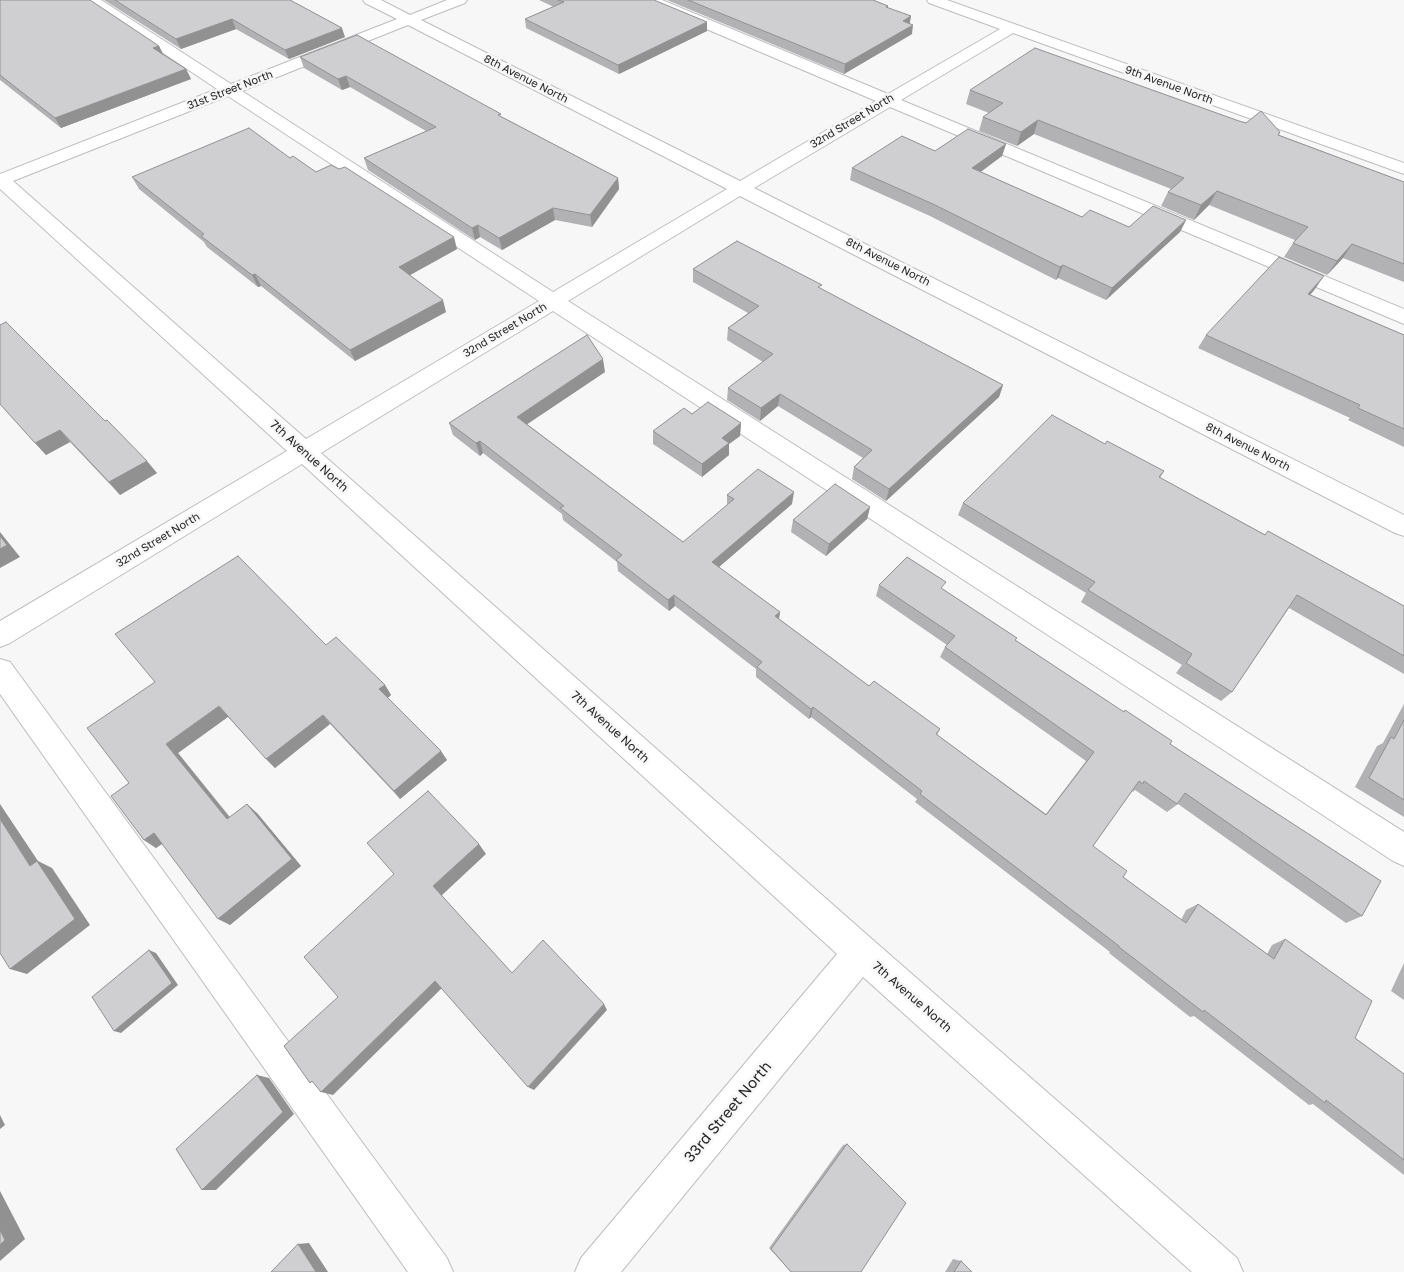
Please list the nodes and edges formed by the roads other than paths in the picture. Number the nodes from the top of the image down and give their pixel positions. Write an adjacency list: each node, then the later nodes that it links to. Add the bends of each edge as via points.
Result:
1 (91, 0): 8 (street)
2 (370, 0): 6 (street, 8th Avenue North)
3 (460, 0): 6 (street, 31st Street North)
4 (650, 0): 9 (street)
5 (934, 0): 7 (street, 9th Avenue North)
6 (409, 20): 8 (street, 31st Street North); 12 (street, 8th Avenue North)
7 (1011, 28): 9 (street, 32nd Street North); 10 (street, 9th Avenue North)
8 (230, 90): 11 (street, 31st Street North); 13 (street)
9 (888, 100): 12 (street, 32nd Street North); 14 (street)
10 (1404, 169)
11 (0, 180): 15 (street, 7th Avenue North)
12 (742, 188): 13 (street, 32nd Street North); 16 (street, 8th Avenue North)
13 (553, 301): 15 (street, 32nd Street North); 19 (street)
14 (1404, 317)
15 (305, 452): 17 (street, 32nd Street North); 20 (street, 7th Avenue North)
16 (1404, 526)
17 (0, 635)
18 (0, 671): 21 (street)
19 (1404, 850)
20 (861, 952): 22 (street, 33rd Street North); 23 (street, 7th Avenue North)
21 (433, 1272)
22 (595, 1272)
23 (1223, 1272)

